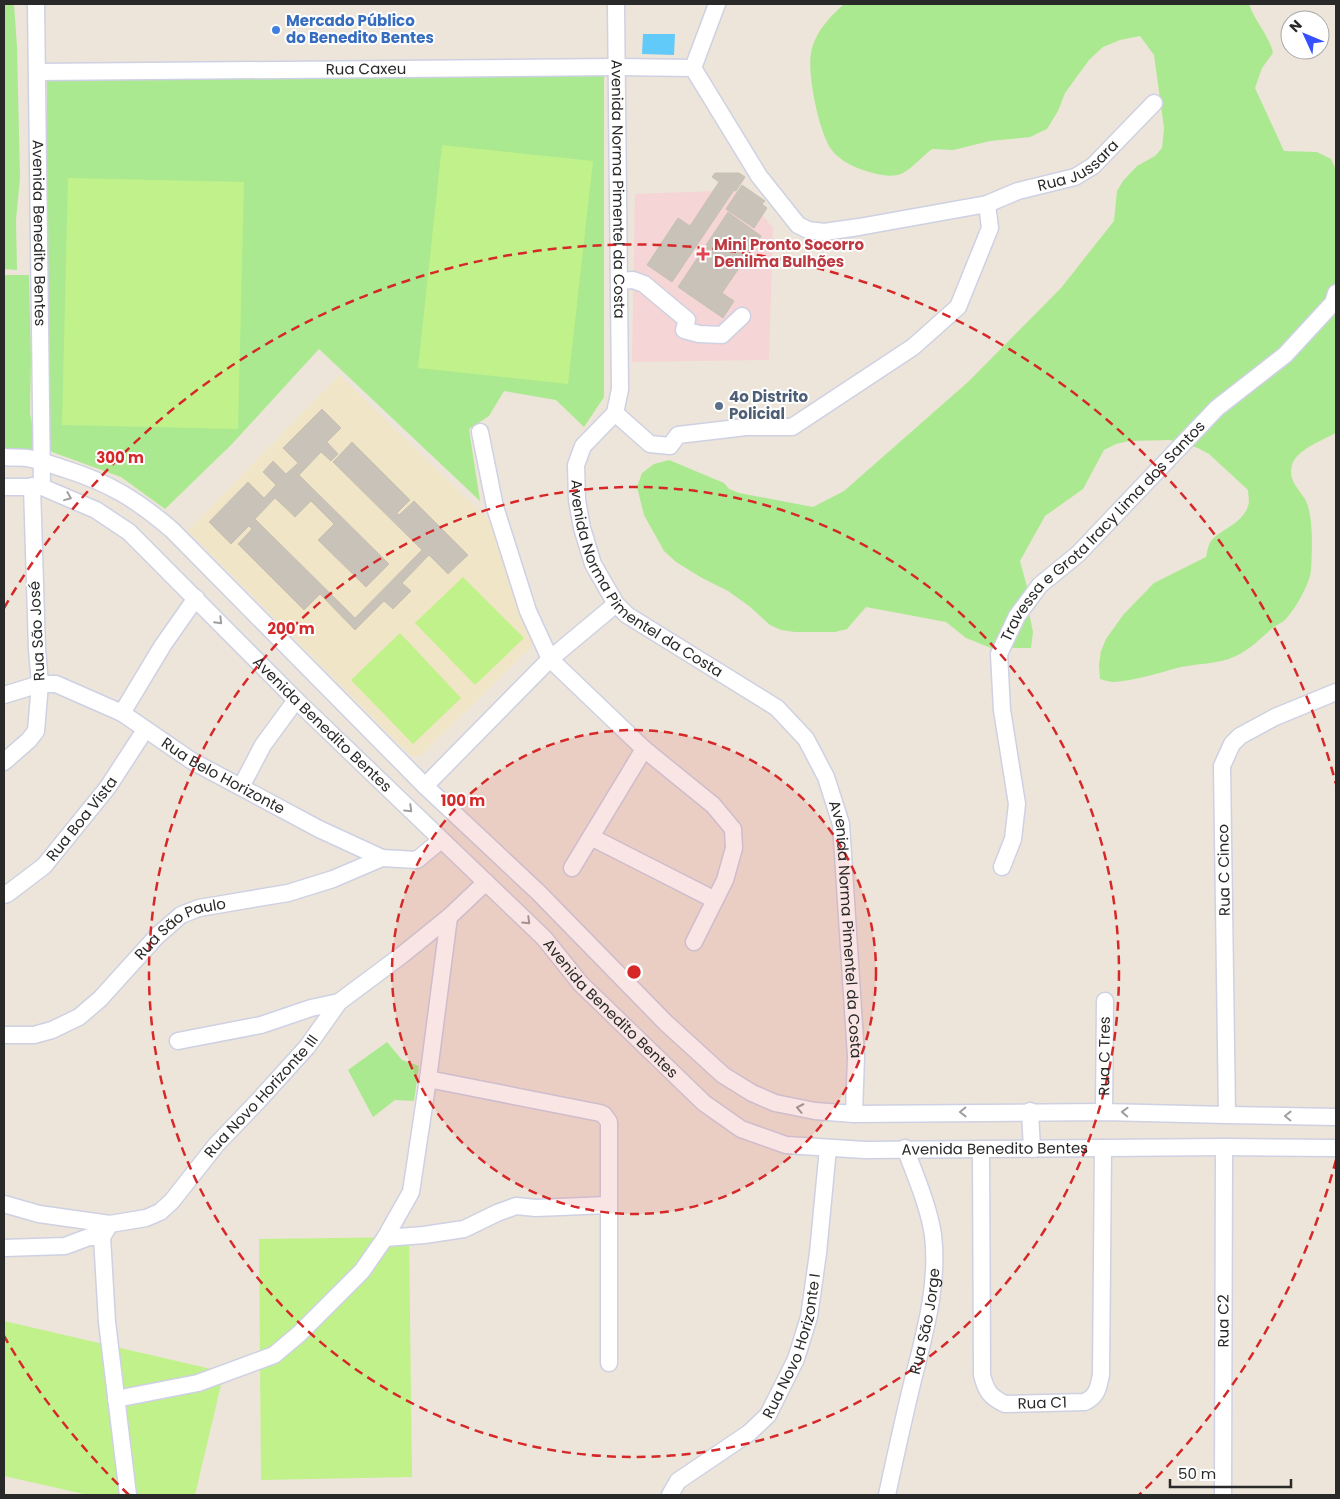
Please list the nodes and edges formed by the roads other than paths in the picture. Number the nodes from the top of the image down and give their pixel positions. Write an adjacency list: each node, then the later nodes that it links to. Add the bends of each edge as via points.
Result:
1 (36, 4): 6 (street, Avenida Benedito Bentes)
2 (616, 4): 4 (street, Avenida Norma Pimentel da Costa)
3 (717, 4): 5 (street)
4 (617, 67): 5 (street, Rua Caxeu); 6 (street, Rua Caxeu); 9 (street, Avenida Norma Pimentel da Costa)
5 (693, 68): 8 (street, Rua Jussara, via 759,176 798,226 824,232)
6 (38, 72): 15 (street, Avenida Benedito Bentes)
7 (1154, 103): 8 (street, Rua Jussara, via 1093,166 1075,177 1018,191)
8 (987, 204): 12 (street, via 990,228 958,307 913,347 792,427 746,426 678,435 670,446 650,444)
9 (619, 281): 11 (street, via 633,280 644,284 687,320 684,330 722,334); 12 (street, Avenida Norma Pimentel da Costa, via 620,389)
10 (1336, 293): 34 (street, Travessa e Grota Iracy Lima dos Santos, via 1333,303 1285,355 1217,408 1078,554 1040,585 1017,616 999,654 1002,710 1017,804 1013,839)
11 (742, 316)
12 (615, 413): 19 (street, Avenida Norma Pimentel da Costa, via 583,446 576,465 582,528 593,564)
13 (480, 432): 20 (street, via 494,507 528,611)
14 (4, 458): 15 (street, Avenida Benedito Bentes)
15 (41, 461): 17 (street, Avenida Benedito Bentes); 29 (street, Avenida Benedito Bentes, via 99,481 129,496 179,536)
16 (4, 487): 17 (street, Avenida Benedito Bentes)
17 (37, 487): 18 (street, Avenida Benedito Bentes, one-way to 18, via 96,510 129,532); 21 (street, Rua São José)
18 (196, 598): 24 (street, Avenida Benedito Bentes, one-way to 24); 25 (street)
19 (616, 604): 20 (street); 50 (street, Avenida Norma Pimentel da Costa, via 627,615 777,708 806,739 826,777 841,824 856,1056)
20 (550, 659): 27 (street); 29 (street)
21 (40, 684): 23 (street, Rua Belo Horizonte); 25 (street, Rua Belo Horizonte, via 56,684); 28 (street, Rua São José, via 36,731)
22 (1336, 692): 51 (street, Rua C Cinco, via 1275,717 1240,736 1232,744 1222,766)
23 (4, 695)
24 (296, 700): 30 (street, via 263,745); 32 (street, Avenida Benedito Bentes, one-way to 32)
25 (122, 713): 26 (street, Rua Belo Horizonte)
26 (146, 730): 30 (street, Rua Belo Horizonte, via 192,761); 37 (street, Rua Boa Vista, via 108,787 44,866)
27 (644, 749): 31 (street); 38 (street, via 713,805 734,829 734,848 725,880)
28 (4, 762)
29 (425, 786): 40 (street, Avenida Benedito Bentes)
30 (242, 787): 33 (street, Rua Belo Horizonte, via 319,829)
31 (591, 837): 35 (street); 38 (street)
32 (440, 840): 33 (street, Rua Belo Horizonte, via 417,860); 36 (street, Avenida Benedito Bentes)
33 (382, 858): 45 (street, Rua São Paulo, via 333,879 288,893 199,908 181,915 79,1017 34,1035)
34 (1002, 867)
35 (572, 868)
36 (486, 882): 39 (street, Rua Novo Horizonte III); 41 (street, Avenida Benedito Bentes, one-way to 41)
37 (4, 895)
38 (715, 900): 42 (street)
39 (449, 917): 44 (street, Rua Novo Horizonte III); 47 (street)
40 (563, 918): 41 (street); 50 (street, Avenida Benedito Bentes, one-way to 40, via 775,1103 723,1075)
41 (544, 938): 54 (street, Avenida Benedito Bentes, via 581,984 704,1103 741,1129 786,1144)
42 (694, 942)
43 (1105, 1001): 49 (street, Rua C Tres)
44 (339, 1002): 46 (street, via 261,1025); 62 (street, Rua Novo Horizonte III, via 307,1047 216,1145 172,1201 160,1212)
45 (4, 1036)
46 (178, 1041)
47 (428, 1079): 61 (street, via 600,1112 609,1122); 63 (street, via 411,1192)
48 (1030, 1111): 49 (street, Avenida Benedito Bentes); 50 (street, Avenida Benedito Bentes, one-way to 50); 56 (street)
49 (1104, 1112): 51 (street, Avenida Benedito Bentes, one-way to 49)
50 (854, 1114)
51 (1227, 1115): 52 (street, Avenida Benedito Bentes, one-way to 51)
52 (1336, 1116)
53 (1224, 1147): 57 (street, Avenida Benedito Bentes); 58 (street, Avenida Benedito Bentes); 70 (street, Rua C2)
54 (828, 1148): 55 (street, Avenida Benedito Bentes); 68 (street, Rua Novo Horizonte I, via 809,1317 796,1359 768,1415 750,1433 678,1481)
55 (906, 1148): 59 (street, Avenida Benedito Bentes); 69 (street, Rua São Jorge, via 931,1223 934,1287)
56 (1032, 1148): 57 (street, Avenida Benedito Bentes); 59 (street, Avenida Benedito Bentes)
57 (1103, 1148): 59 (street, Rua C1, via 1101,1375 1098,1389 1094,1398 1085,1402 1005,1404 988,1392 982,1375)
58 (1336, 1148)
59 (981, 1149)
60 (4, 1204): 62 (street, Rua Novo Horizonte III)
61 (608, 1205): 63 (street, via 516,1206 464,1229); 65 (street)
62 (106, 1231): 64 (street, via 65,1246); 66 (street, via 107,1322)
63 (385, 1238): 66 (street, via 362,1271 274,1355 198,1383)
64 (4, 1248)
65 (609, 1363)
66 (116, 1400): 67 (street)
67 (128, 1495)
68 (670, 1495)
69 (887, 1495)
70 (1223, 1495)

